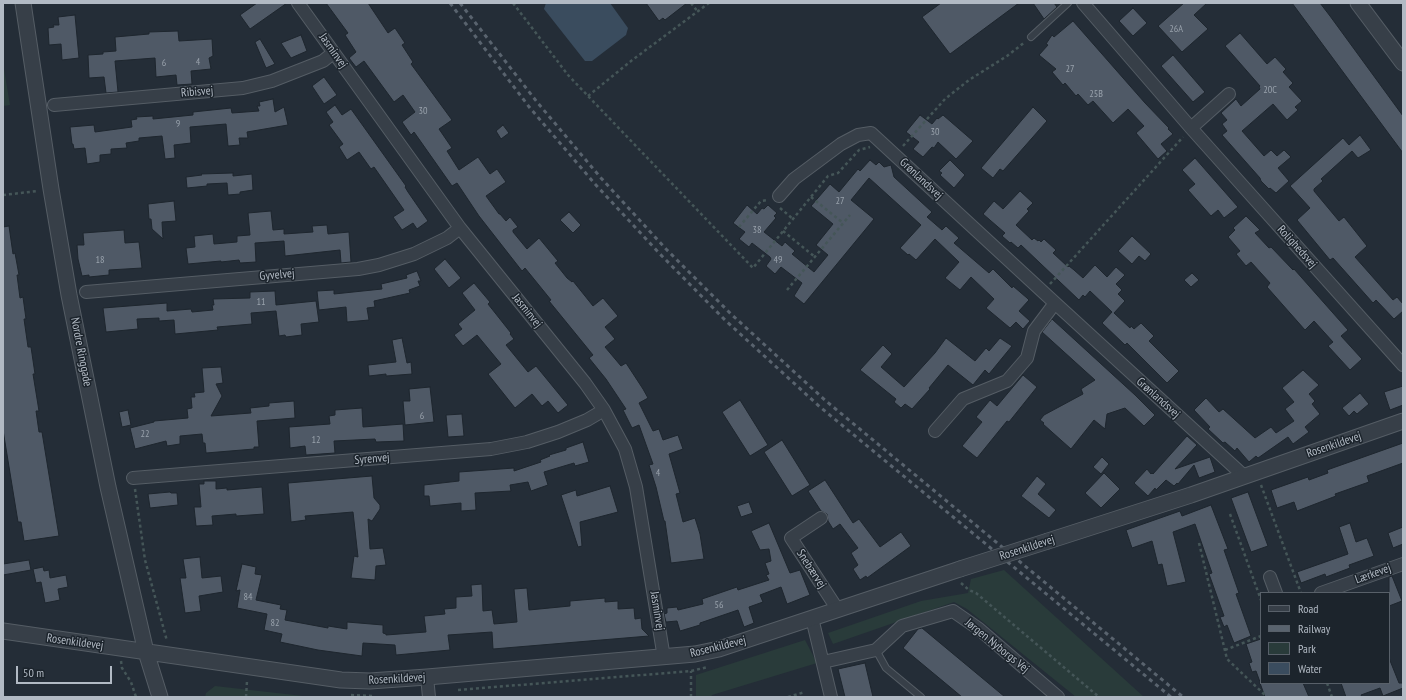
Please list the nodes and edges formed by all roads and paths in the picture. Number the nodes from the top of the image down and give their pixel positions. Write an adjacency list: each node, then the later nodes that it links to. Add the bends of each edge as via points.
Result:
1 (23, 3): 19 (street, Nordre Ringgade)
2 (298, 3): 11 (street, Jasminvej)
3 (513, 3): 14 (path, via 568,75)
4 (692, 3): 9 (path)
5 (709, 3): 9 (path)
6 (1068, 3): 10 (lane)
7 (1083, 3): 16 (street, Rolighedsvej)
8 (1358, 3): 12 (street)
9 (698, 12): 14 (path)
10 (1031, 37): 18 (path, via 945,99)
11 (334, 53): 15 (street, Ribisvej, via 323,61 272,81 243,88); 27 (street, Jasminvej)
12 (1403, 63)
13 (1229, 94): 16 (street)
14 (588, 96): 28 (path, via 754,268)
15 (54, 105)
16 (1191, 128): 32 (path); 34 (street, Rolighedsvej)
17 (872, 146): 21 (path, via 859,150 838,173 828,176)
18 (896, 155): 22 (street, Grønlandsvej, via 872,133 858,135 840,144 794,179); 32 (street, Grønlandsvej)
19 (51, 189): 20 (path); 57 (street, Nordre Ringgade, via 69,295)
20 (3, 195)
21 (811, 197): 24 (path); 25 (path)
22 (776, 201): 24 (path); 26 (path, via 761,201)
23 (850, 215): 25 (path)
24 (793, 219): 28 (path)
25 (843, 223): 29 (path)
26 (738, 227)
27 (460, 228): 31 (street, Gyvelvej, via 414,254 379,265); 35 (street, Jasminvej)
28 (783, 231): 29 (path)
29 (815, 257): 30 (path)
30 (788, 290)
31 (86, 292)
32 (1043, 292): 33 (street, Grønlandsvej)
33 (1055, 303): 37 (street, via 1034,331 1027,358 1007,381 963,399); 38 (street, Grønlandsvej)
34 (1403, 365)
35 (604, 410): 39 (street, Syrenvej, via 588,420 558,432 527,442 491,449); 59 (street, Jasminvej, via 625,449 636,487)
36 (1403, 421): 38 (street, Rosenkildevej)
37 (935, 431)
38 (1250, 474): 44 (street, Rosenkildevej, bridge, via 1048,541); 47 (path)
39 (133, 478): 58 (path, via 145,560 166,640)
40 (1230, 514): 49 (path)
41 (821, 518): 50 (street, Snebærvej, via 791,538)
42 (1199, 543): 56 (path)
43 (1403, 564): 48 (street, Lærkevej)
44 (959, 574): 50 (street, Rosenkildevej); 75 (path, via 969,590 976,593)
45 (1270, 577): 46 (street)
46 (1276, 592)
47 (1301, 592)
48 (1324, 592)
49 (1260, 597)
50 (838, 610): 51 (street, Rosenkildevej)
51 (812, 618): 59 (street, Rosenkildevej, via 719,649); 60 (street)
52 (3, 631): 54 (street, Rosenkildevej)
53 (1260, 636): 56 (path)
54 (120, 648): 57 (street, Rosenkildevej); 66 (path, via 122,668 131,682)
55 (876, 650): 60 (street, Jørgen Nyborgs Vej); 73 (lane, via 886,668); 74 (street, Jørgen Nyborgs Vej, via 902,626 953,611 979,629)
56 (1225, 650): 76 (path, via 1227,659)
57 (146, 652): 58 (street, Rosenkildevej); 67 (street, Nordre Ringgade)
58 (173, 656): 62 (street, Rosenkildevej, via 341,680 370,681)
59 (664, 658): 62 (street, Rosenkildevej)
60 (823, 662): 72 (street)
61 (691, 671): 70 (path)
62 (427, 677): 69 (street)
63 (247, 681): 68 (path)
64 (1327, 684): 77 (path)
65 (805, 692): 71 (path)
66 (136, 697)
67 (160, 697)
68 (246, 697)
69 (428, 697)
70 (691, 697)
71 (788, 697)
72 (831, 697)
73 (921, 697)
74 (1058, 697)
75 (1099, 697)
76 (1267, 697)
77 (1332, 697)

